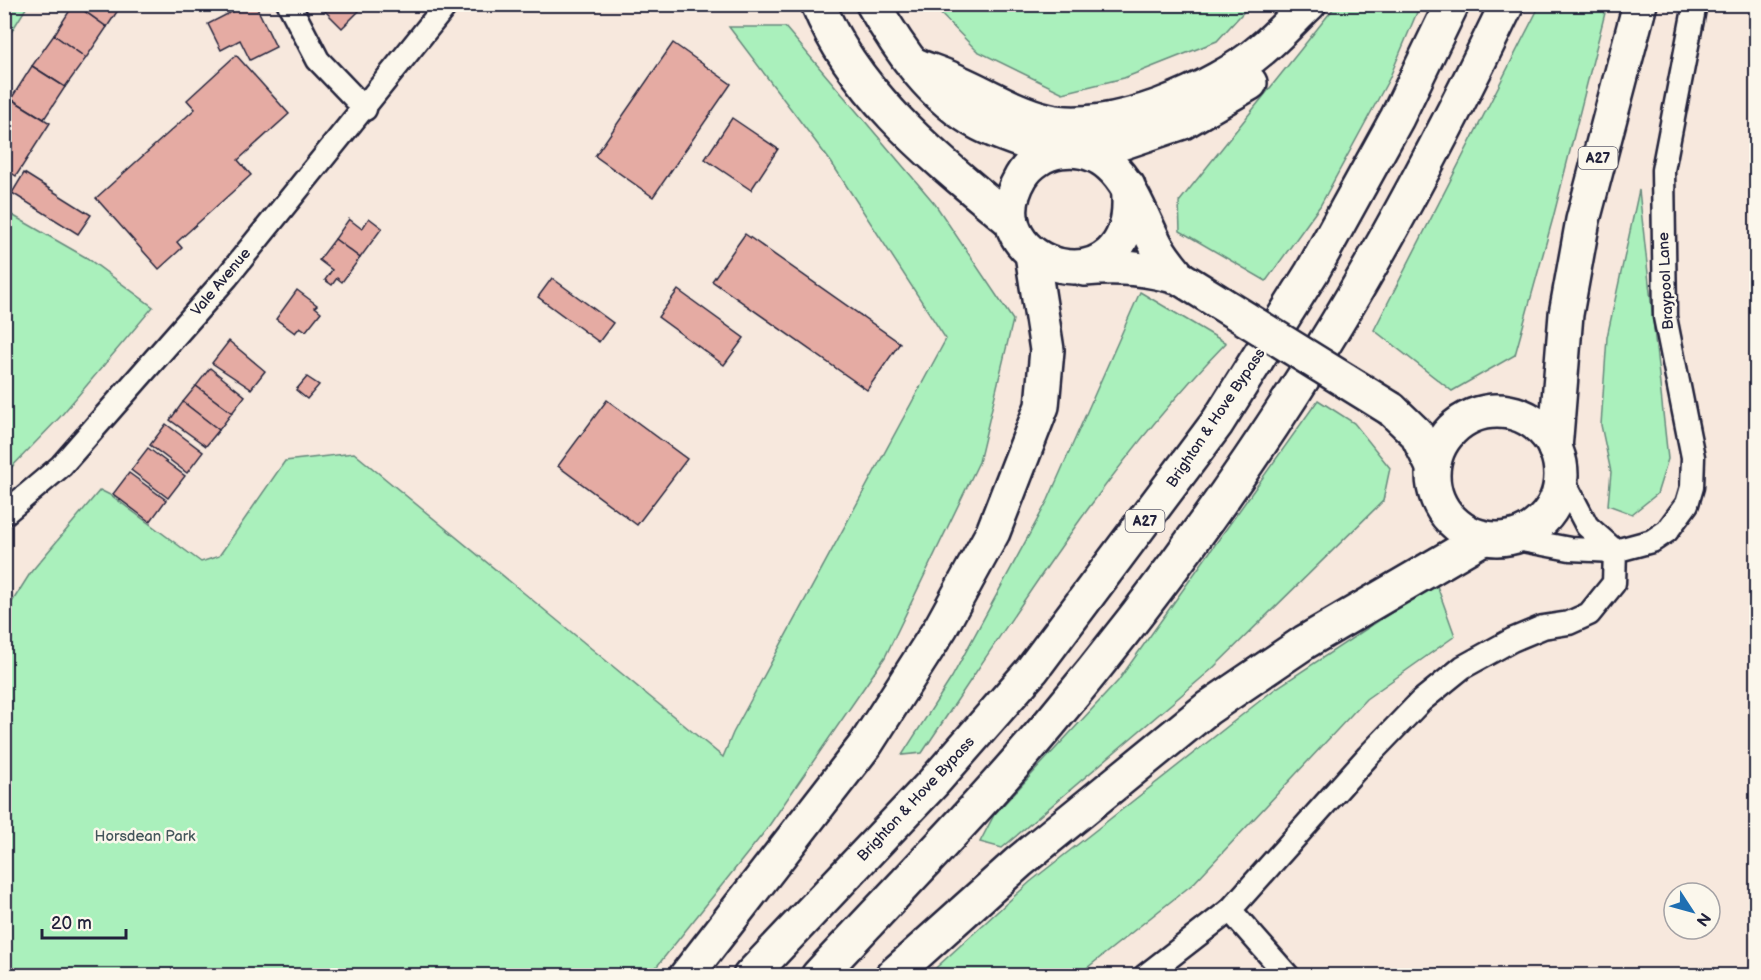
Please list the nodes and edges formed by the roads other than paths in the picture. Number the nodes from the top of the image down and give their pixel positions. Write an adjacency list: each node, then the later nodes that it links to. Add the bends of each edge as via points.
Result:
1 (289, 4): 13 (street, via 318,60)
2 (447, 4): 11 (street, Vale Avenue)
3 (461, 4): 11 (street, Vale Avenue)
4 (818, 4): 17 (highway, via 826,25 878,102)
5 (873, 4): 12 (highway, via 892,37)
6 (1309, 4): 12 (highway, via 1262,50 1230,72 1153,109 1114,120 1081,124 1048,121 1008,108); 15 (highway, via 1274,65 1246,86 1183,122)
7 (1452, 4): 30 (highway, Brighton & Hove Bypass / A27, via 1397,118 1312,272 1217,423 1032,670 933,783)
8 (1508, 4): 31 (highway, via 1467,88 1342,314 1241,473 1051,721 978,806)
9 (1640, 4): 23 (highway, A27, via 1583,220 1566,314)
10 (1695, 4): 27 (street, Braypool Lane, via 1663,170 1665,317 1693,457 1692,487 1687,504 1667,531 1652,541)
11 (423, 36): 13 (street, Vale Avenue)
12 (915, 65): 14 (highway, via 943,100 979,124)
13 (365, 109): 25 (street, Vale Avenue, via 227,277 61,466)
14 (1053, 152): 15 (highway, via 1072,149); 17 (highway, via 1024,171 1011,204)
15 (1091, 153): 16 (highway, via 1106,161)
16 (1128, 186): 19 (highway, via 1129,221 1123,236 1101,260); 20 (highway, via 1163,259)
17 (1012, 222): 18 (highway, via 1019,239)
18 (1032, 254): 19 (highway, via 1048,264); 29 (highway, via 1047,350 1042,406 993,532 940,627 866,744)
19 (1076, 269): 20 (highway, via 1125,266)
20 (1180, 278): 21 (highway, bridge)
21 (1391, 409): 22 (highway); 24 (highway, via 1416,433)
22 (1458, 424): 23 (highway, via 1494,411 1513,413 1538,427); 24 (highway, via 1446,436)
23 (1558, 463): 26 (highway, via 1557,497 1547,515 1531,529); 27 (street, via 1587,526)
24 (1433, 467): 26 (highway, via 1436,495 1450,520 1466,532)
25 (4, 514)
26 (1498, 538): 27 (street, Braypool Lane); 32 (highway, via 1305,642 1208,708 1019,862)
27 (1615, 551): 28 (street, via 1614,583 1589,614 1512,640 1463,667 1421,701)
28 (1230, 910): 33 (street); 34 (street)
29 (686, 975)
30 (750, 975)
31 (818, 975)
32 (892, 975)
33 (1145, 975)
34 (1288, 975)

